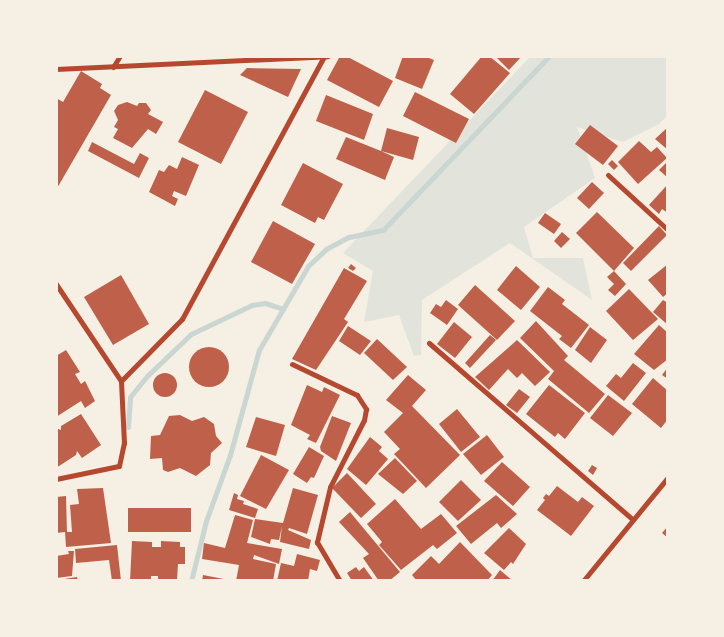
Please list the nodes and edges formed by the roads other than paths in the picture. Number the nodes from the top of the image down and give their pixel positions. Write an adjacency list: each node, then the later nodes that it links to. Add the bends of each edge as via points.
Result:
1 (120, 56): 3 (street)
2 (326, 57): 3 (street); 10 (street, via 182,320)
3 (113, 67): 4 (street)
4 (56, 69)
5 (608, 175): 6 (street)
6 (668, 230)
7 (56, 284): 10 (street)
8 (430, 343): 13 (street)
9 (292, 364): 14 (street, via 357,395 366,409 364,420 330,487 317,542)
10 (121, 381): 12 (street, via 123,459 113,470)
11 (668, 476): 13 (street)
12 (56, 478)
13 (632, 519): 15 (street)
14 (340, 581)
15 (583, 581)

